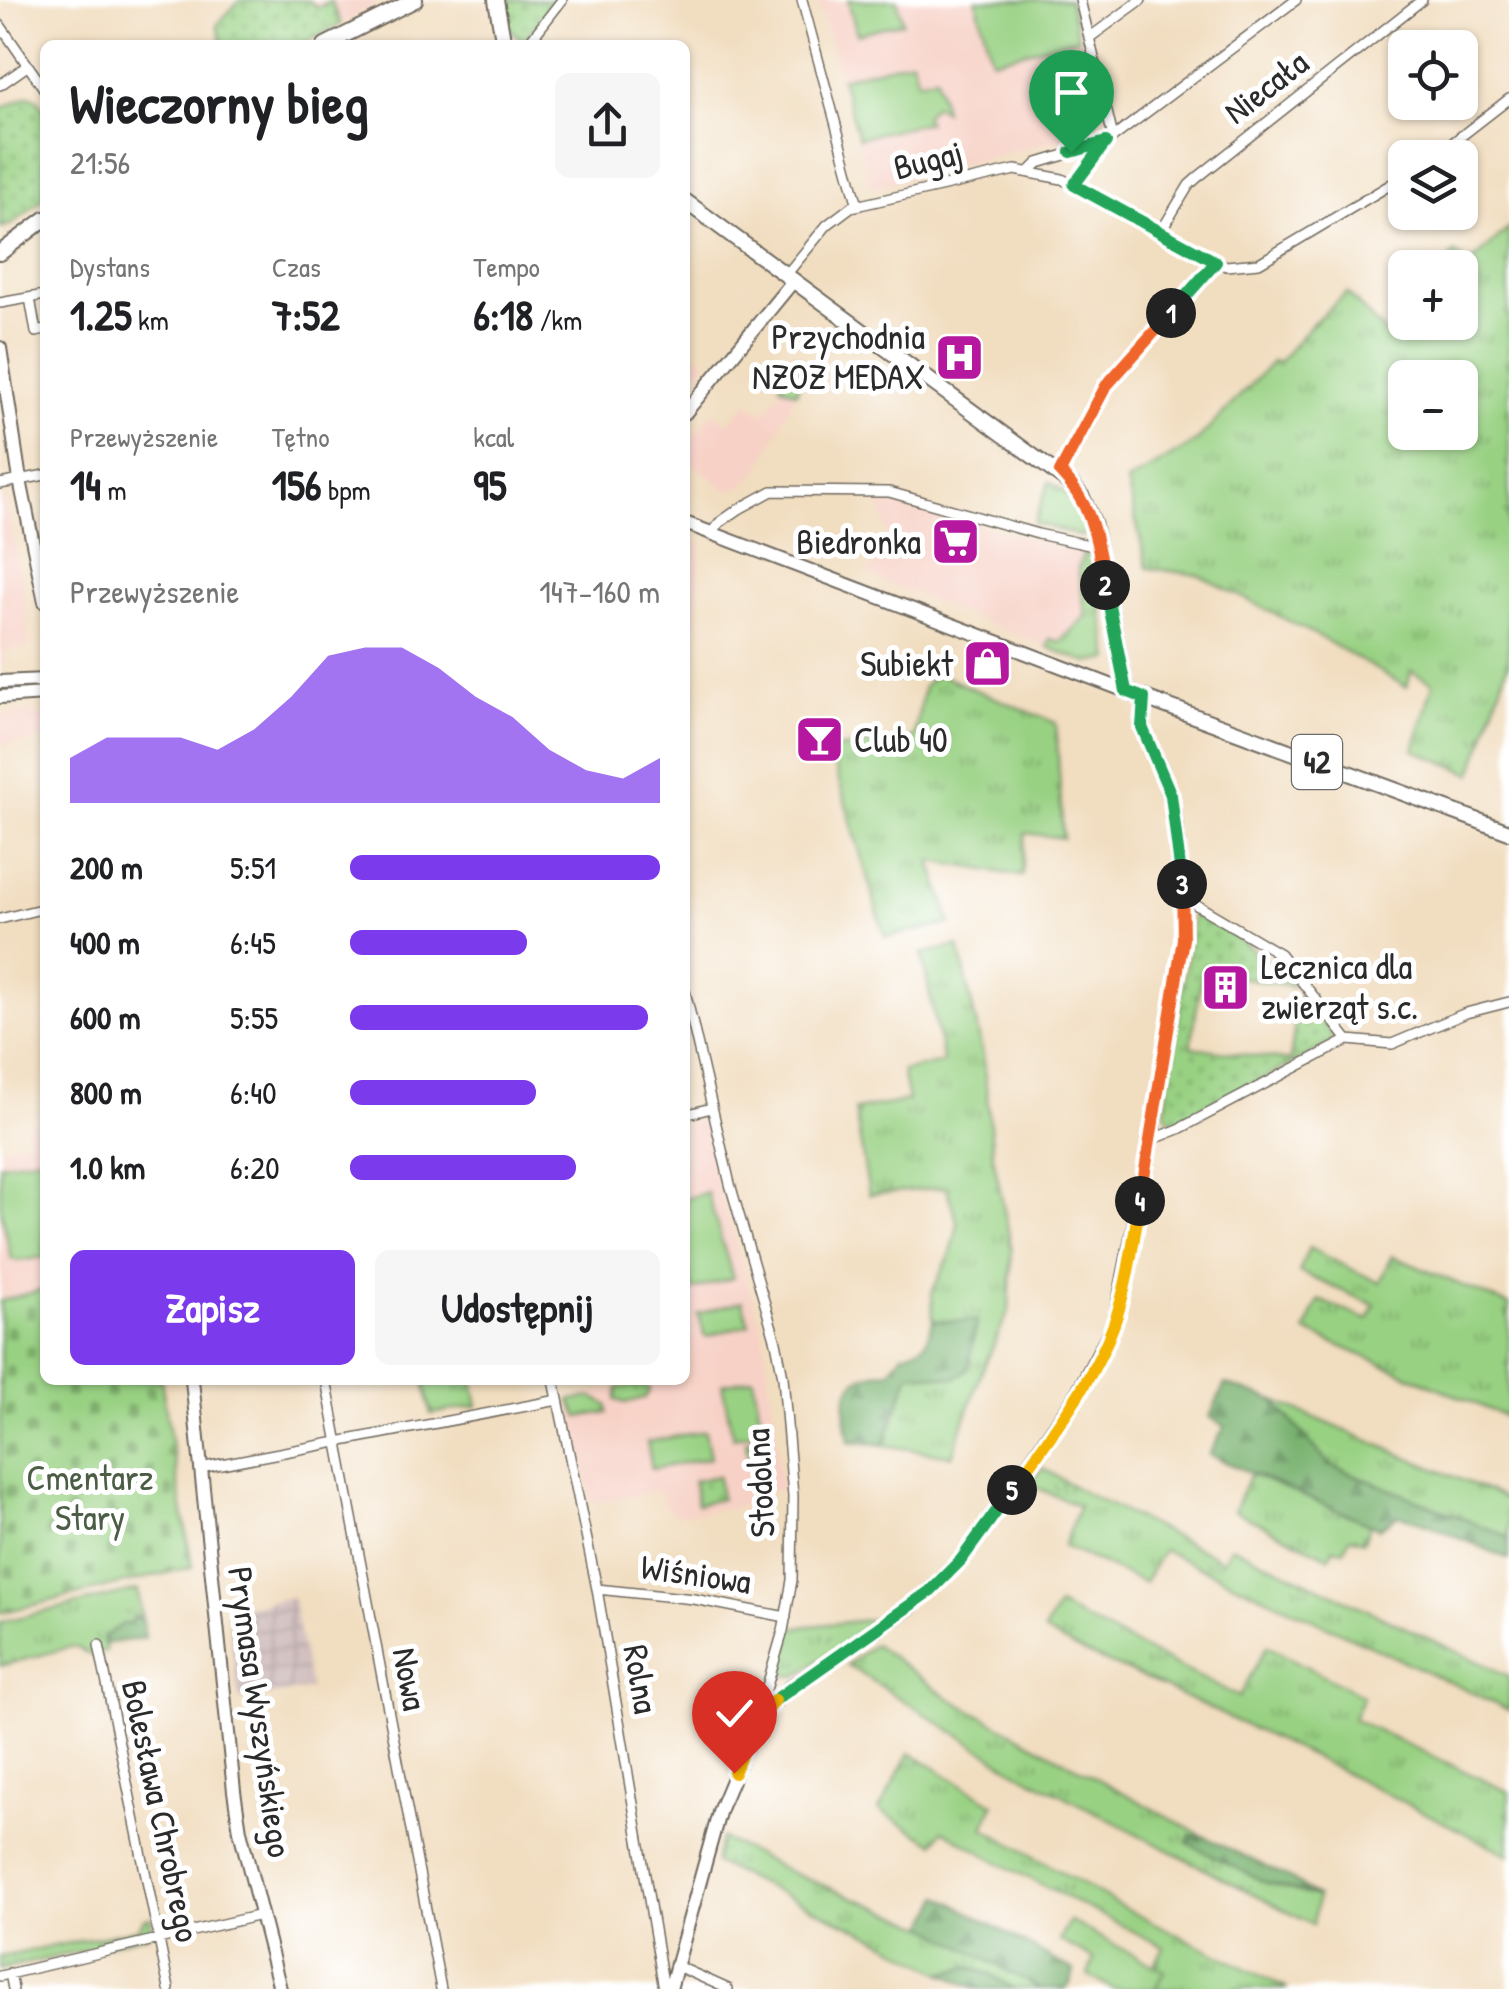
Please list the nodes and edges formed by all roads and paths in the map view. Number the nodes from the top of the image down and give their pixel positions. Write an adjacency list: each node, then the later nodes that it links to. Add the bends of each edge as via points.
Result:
1 (416, 0): 11 (main road)
2 (496, 0): 12 (main road)
3 (562, 0): 13 (street)
4 (802, 0): 24 (street)
5 (1080, 0): 10 (street)
6 (1141, 0): 10 (street)
7 (1296, 0): 18 (street, Bugaj)
8 (1422, 0): 26 (street, Niecała, via 1190,184)
9 (0, 26): 14 (street)
10 (1090, 38): 18 (street)
11 (335, 40)
12 (503, 40)
13 (532, 40)
14 (27, 66): 15 (street); 16 (street)
15 (40, 83)
16 (0, 84)
17 (1509, 99): 19 (street)
18 (1110, 139): 20 (street, Bugaj, via 1038,162); 21 (street, Bugaj)
19 (1456, 140)
20 (1030, 171): 21 (street); 24 (street, Bugaj)
21 (1074, 185): 26 (street)
22 (1388, 186): 28 (street, via 1259,263)
23 (690, 205): 29 (main road)
24 (858, 206): 29 (street, Bugaj, via 827,225)
25 (40, 222): 27 (main road)
26 (1160, 233): 28 (street)
27 (0, 253)
28 (1216, 262): 36 (street, via 1114,377)
29 (790, 277): 35 (street, Bugaj); 36 (main road)
30 (40, 296): 31 (street)
31 (30, 298): 32 (street); 33 (street)
32 (0, 303)
33 (40, 331)
34 (0, 348): 38 (street)
35 (690, 407)
36 (1060, 472): 41 (main road, via 1088,508)
37 (40, 475): 38 (street)
38 (20, 480): 39 (street); 42 (street)
39 (0, 484)
40 (695, 529): 41 (street, via 772,492 856,491 902,495); 45 (street)
41 (1098, 547): 45 (main road)
42 (40, 569)
43 (40, 680): 44 (street)
44 (0, 682)
45 (1126, 691): 48 (main road, 42)
46 (40, 694): 47 (street)
47 (0, 697)
48 (1144, 698): 49 (main road, 42); 50 (street, via 1142,727 1171,795)
49 (1509, 832)
50 (1183, 897): 55 (street, via 1280,954); 58 (street, via 1183,939)
51 (40, 909): 52 (street)
52 (0, 919)
53 (1509, 1002): 55 (street, via 1392,1044)
54 (690, 1014): 56 (street, Stodolna)
55 (1348, 1040): 58 (street)
56 (711, 1108): 57 (street); 66 (street, Stodolna, via 781,1366 794,1538)
57 (690, 1114)
58 (1151, 1140): 69 (street, via 1115,1322 1075,1397 950,1572 912,1606)
59 (192, 1385): 64 (street, Prymasa Wyszyńskiego)
60 (327, 1385): 63 (street, Nowa)
61 (555, 1385): 62 (street, Rolna)
62 (558, 1400): 63 (street); 65 (street, Rolna)
63 (338, 1442): 64 (street); 78 (street, Nowa)
64 (200, 1468): 71 (street, Prymasa Wyszyńskiego, via 234,1791)
65 (596, 1589): 66 (street, Wiśniowa); 79 (street, Rolna)
66 (786, 1617): 68 (street, Stodolna)
67 (99, 1645): 72 (street, Bolesława Chrobrego)
68 (773, 1671): 69 (street); 70 (street, Stodolna)
69 (790, 1687): 70 (street)
70 (758, 1720): 73 (street, Stodolna, via 720,1809)
71 (261, 1915): 72 (street); 77 (street, Prymasa Wyszyńskiego)
72 (158, 1938): 74 (street); 76 (street, Bolesława Chrobrego)
73 (676, 1966): 79 (street, Stodolna); 80 (street)
74 (5, 1974): 75 (street)
75 (13, 1989)
76 (169, 1989)
77 (280, 1989)
78 (441, 1989)
79 (666, 1989)
80 (728, 1989)

